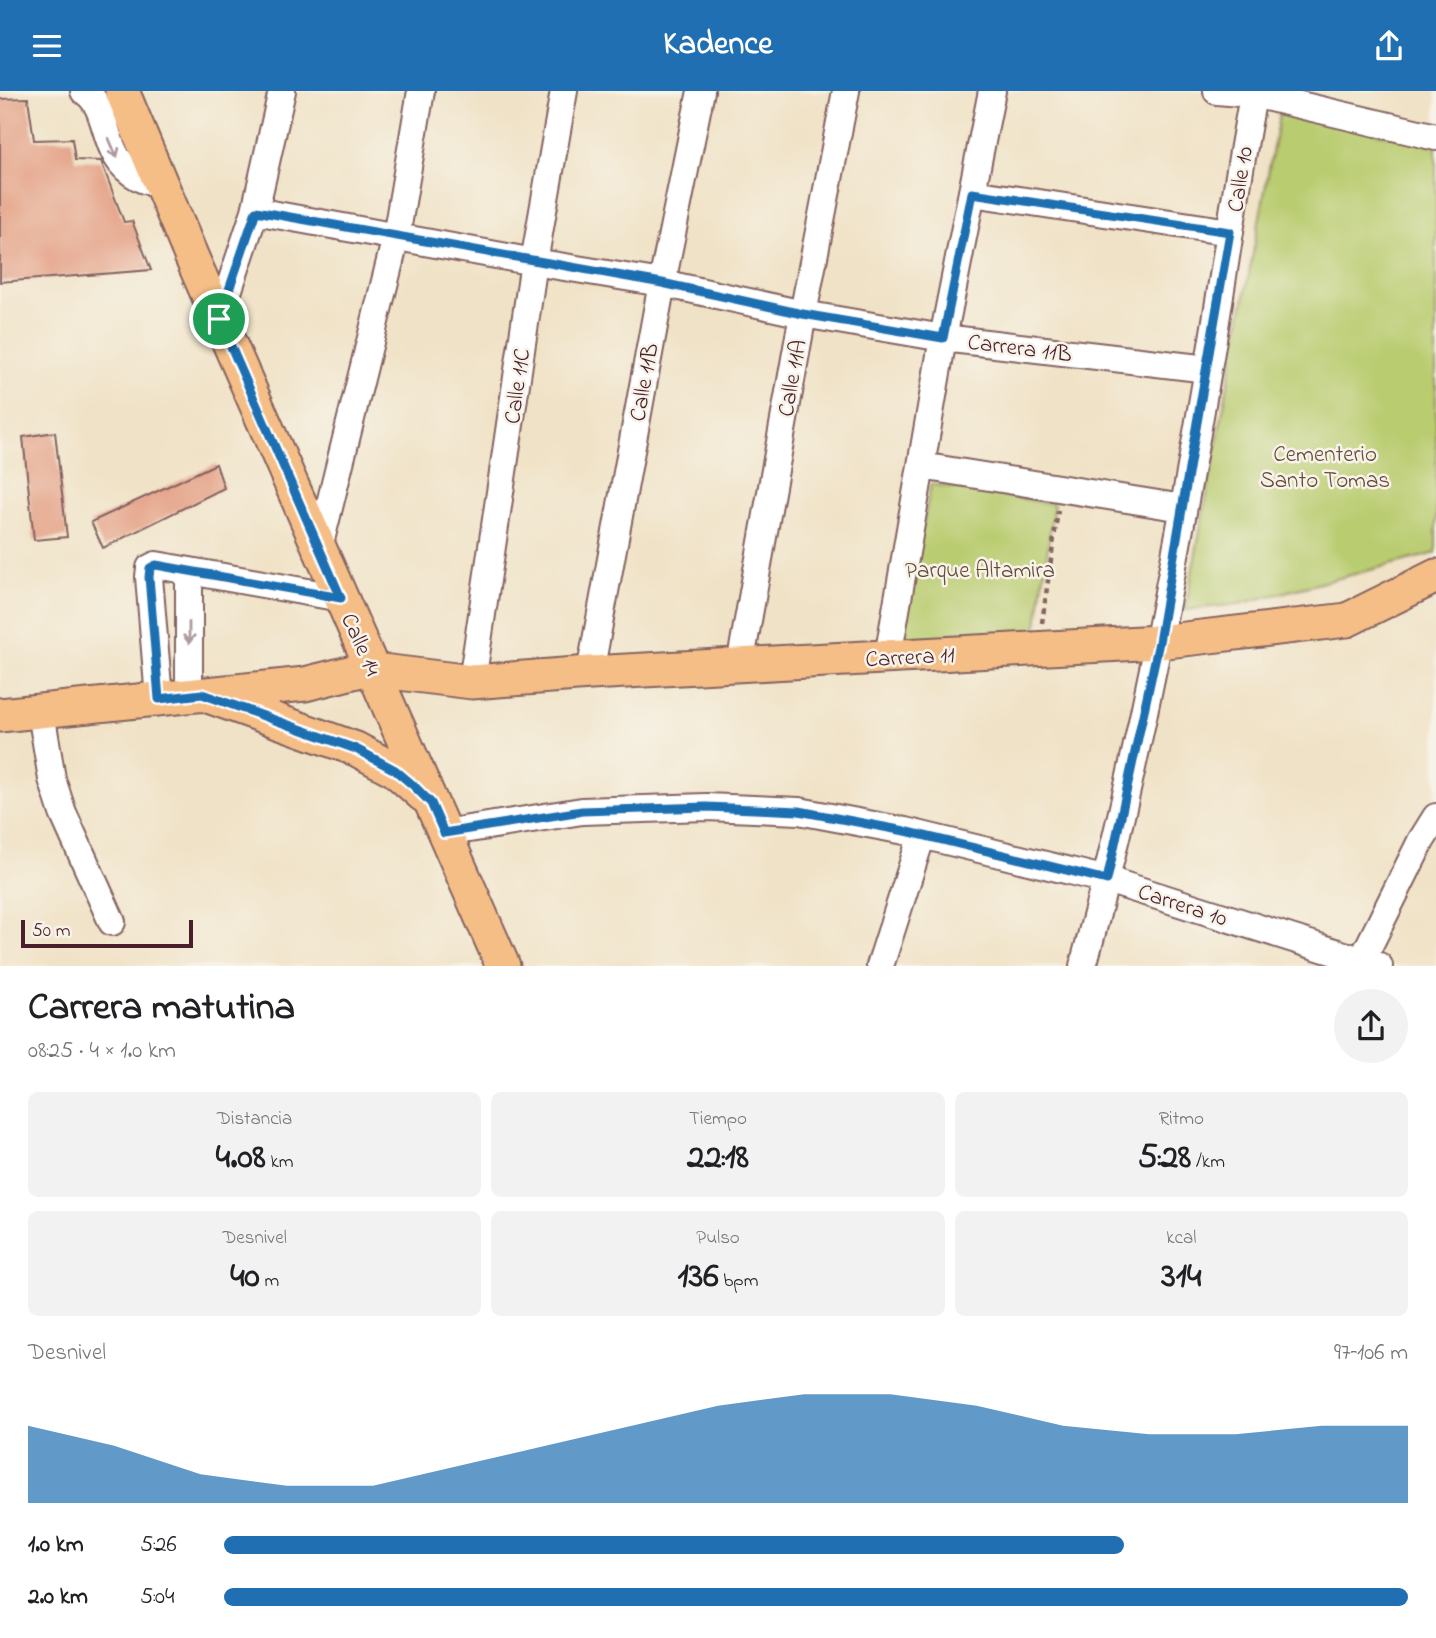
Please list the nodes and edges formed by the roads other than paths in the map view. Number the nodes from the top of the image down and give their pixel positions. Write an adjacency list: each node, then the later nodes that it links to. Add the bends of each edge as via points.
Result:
1 (84, 91): 12 (street, one-way to 12, via 100,112 120,163 139,178)
2 (122, 91): 12 (main road, Calle 14)
3 (282, 91): 14 (street)
4 (421, 91): 16 (street)
5 (564, 91): 17 (street, Calle 11C)
6 (701, 91): 18 (street, Calle 11B)
7 (846, 91): 19 (street, Calle 11A)
8 (992, 91): 13 (street)
9 (1217, 91): 10 (street)
10 (1253, 93): 11 (street); 15 (street, Calle 10)
11 (1436, 138)
12 (161, 185): 20 (main road, Calle 14)
13 (972, 193): 15 (street); 21 (street)
14 (256, 211): 16 (street, Carrera 11B); 20 (street)
15 (1230, 232): 22 (street, Calle 10)
16 (396, 237): 17 (street, Carrera 11B); 25 (street)
17 (534, 262): 18 (street, Carrera 11B); 34 (street, Calle 11C)
18 (662, 283): 19 (street, Carrera 11B); 33 (street, Calle 11B)
19 (803, 314): 21 (street, Carrera 11B); 31 (street, Calle 11A)
20 (219, 319): 25 (main road, Calle 14)
21 (943, 338): 22 (street, Carrera 11B); 23 (street)
22 (1208, 369): 24 (street, Calle 10)
23 (921, 466): 24 (street); 30 (street)
24 (1183, 508): 29 (street, Calle 10)
25 (319, 548): 28 (main road, Calle 14)
26 (189, 571): 28 (street); 35 (street, one-way to 35); 35 (street, via 150,568)
27 (1430, 587): 29 (main road, Carrera 11, via 1347,620)
28 (341, 598): 32 (main road, Calle 14)
29 (1159, 642): 30 (main road, Carrera 11); 41 (street, Calle 10)
30 (888, 657): 31 (main road, Carrera 11)
31 (740, 665): 33 (main road, Carrera 11)
32 (373, 668): 34 (main road, Carrera 11); 35 (main road, via 305,684); 39 (main road, Calle 14)
33 (590, 673): 34 (main road, Carrera 11)
34 (472, 682)
35 (183, 696): 36 (main road); 39 (main road, via 356,749 395,770)
36 (41, 712): 37 (main road); 42 (street, via 52,779 63,813)
37 (0, 715)
38 (1436, 817): 43 (street)
39 (437, 818): 40 (street, Carrera 10, via 706,807 799,811); 44 (main road, Calle 14)
40 (922, 835): 41 (street, Carrera 10); 45 (street)
41 (1107, 880): 43 (street, Carrera 10); 46 (street, Calle 10)
42 (112, 922)
43 (1366, 964)
44 (503, 966)
45 (880, 966)
46 (1083, 966)

